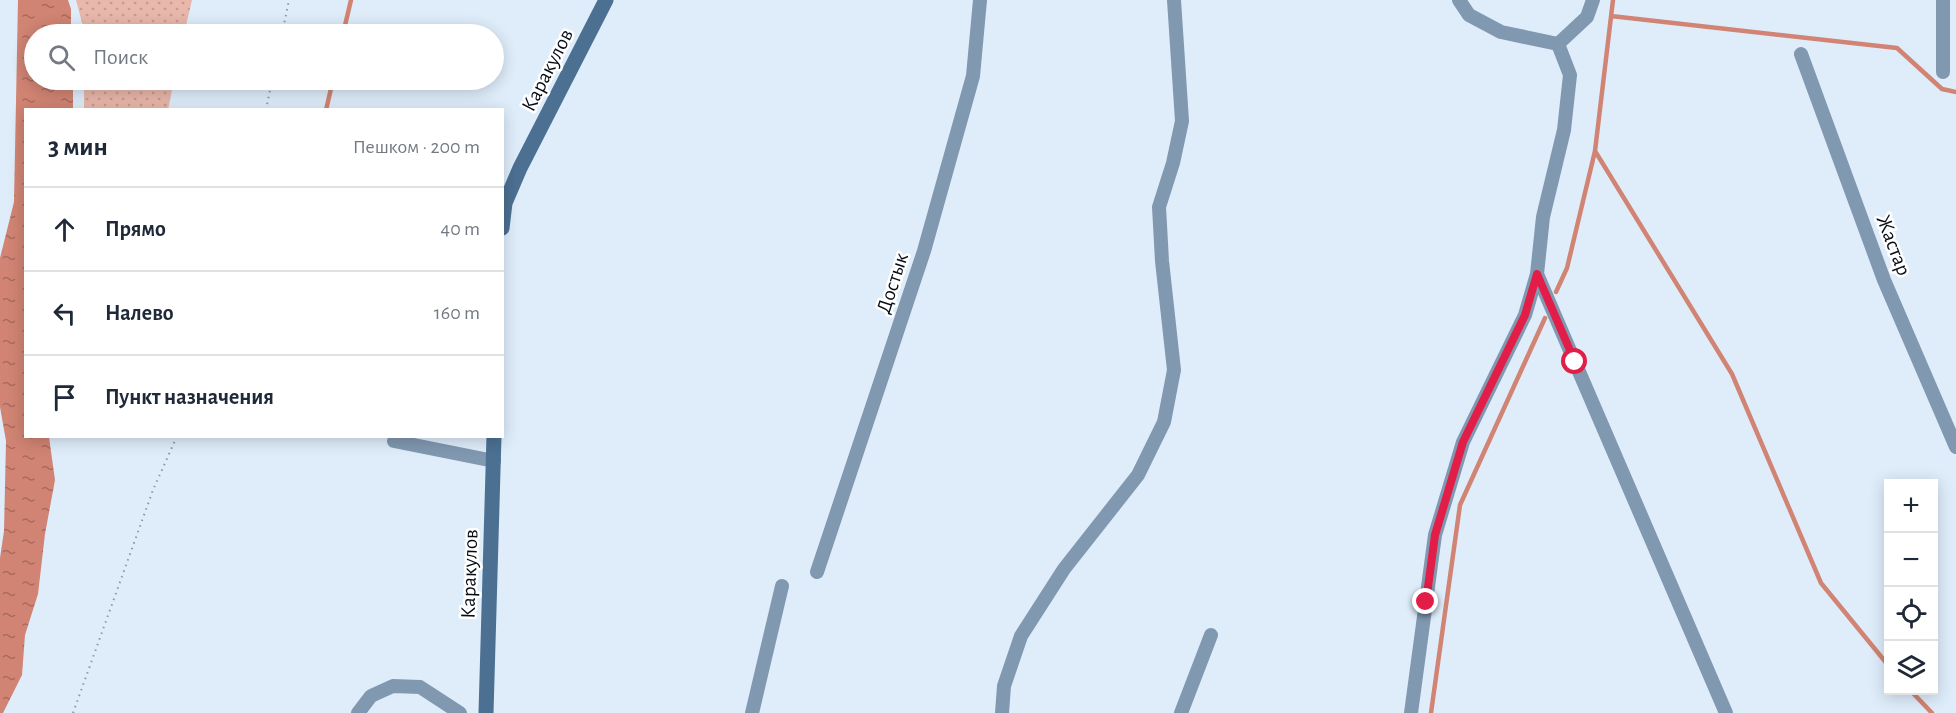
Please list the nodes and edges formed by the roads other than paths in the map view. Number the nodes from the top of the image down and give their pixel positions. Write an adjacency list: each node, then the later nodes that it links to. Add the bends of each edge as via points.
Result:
1 (606, 0): 10 (main road, Каракулов, via 520,168)
2 (980, 0): 16 (street, Достык, via 973,76 927,240)
3 (1174, 0): 23 (street, via 1182,121 1159,207 1174,370 1164,422 1138,475 1064,569 1021,636 1004,686)
4 (1459, 0): 7 (street, via 1469,15 1502,32)
5 (1593, 0): 7 (street, via 1587,17)
6 (1943, 0): 9 (street)
7 (1558, 44): 11 (street, via 1570,75 1564,130 1543,217)
8 (1801, 54): 14 (street, Жастар, via 1884,280)
9 (1943, 72)
10 (504, 211)
11 (1537, 274): 25 (street, via 1525,315 1463,442 1435,535); 26 (street)
12 (494, 438): 15 (main road, Каракулов)
13 (394, 441): 15 (street)
14 (1956, 447)
15 (494, 461): 21 (main road, Каракулов)
16 (817, 572)
17 (782, 586): 22 (street)
18 (1210, 635): 24 (street)
19 (357, 713): 20 (street, via 371,696 393,686 420,687)
20 (460, 713)
21 (486, 713)
22 (752, 713)
23 (1002, 713)
24 (1181, 713)
25 (1411, 713)
26 (1726, 713)

